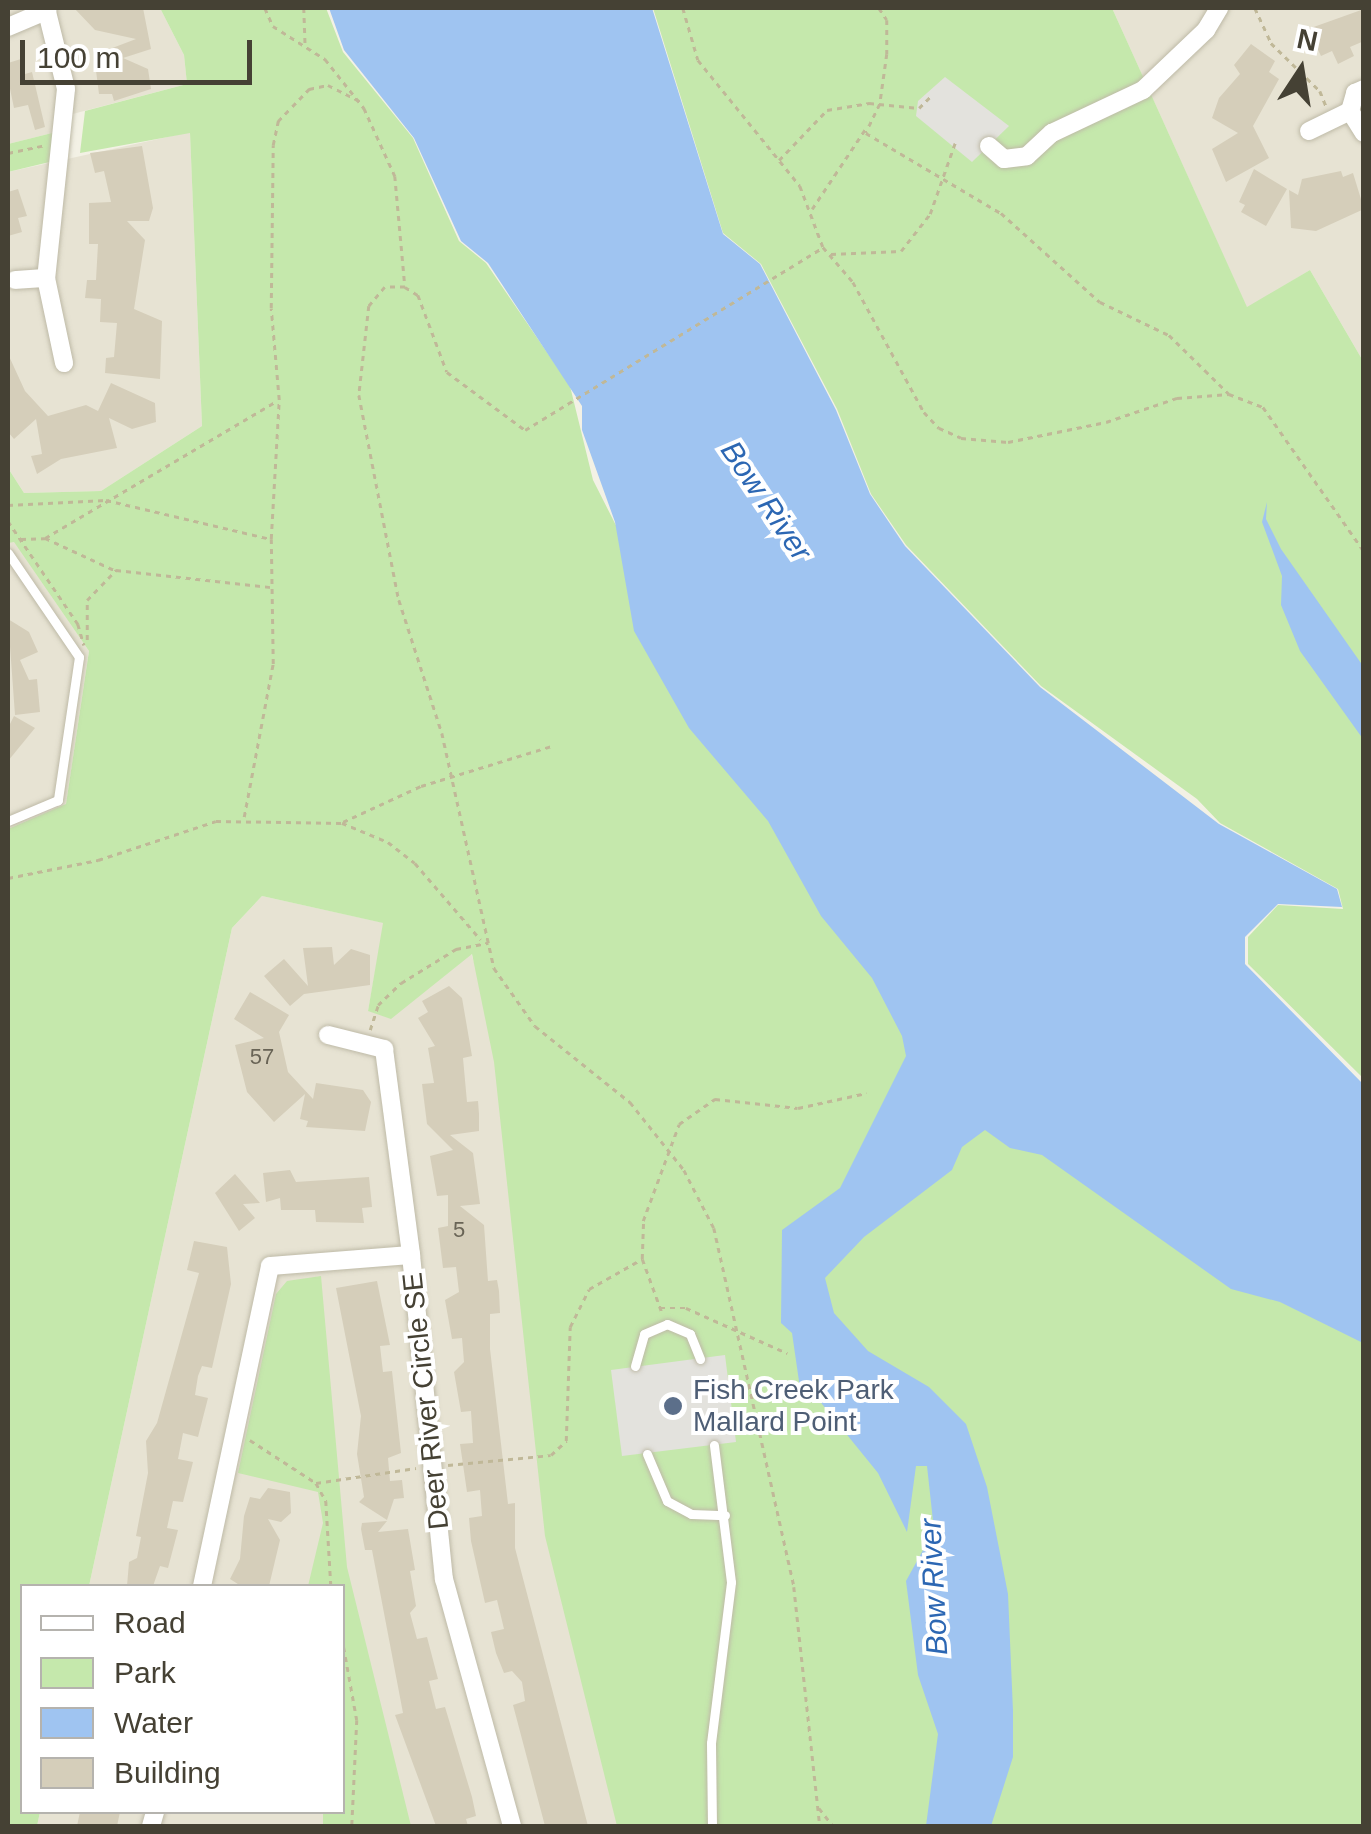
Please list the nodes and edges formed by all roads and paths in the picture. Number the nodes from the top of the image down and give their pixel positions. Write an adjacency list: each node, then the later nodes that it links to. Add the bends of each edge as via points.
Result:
1 (265, 8): 9 (path, via 278,31)
2 (304, 8): 9 (path)
3 (683, 8): 23 (path, via 698,60)
4 (880, 8): 13 (path, via 887,20)
5 (1219, 8): 21 (street, via 1206,30 1143,90 1052,133 1026,156 1004,159)
6 (1255, 8): 15 (path, via 1271,42 1320,90)
7 (47, 9): 8 (street); 19 (street, via 63,60)
8 (8, 27)
9 (305, 48): 12 (path, via 349,82)
10 (1364, 89): 14 (street, via 1355,93)
11 (933, 94): 13 (path, via 919,108)
12 (361, 102): 30 (path, via 395,176); 33 (path, via 328,85 309,90 278,121 271,308)
13 (880, 104): 16 (path); 23 (path, via 828,110)
14 (1350, 111): 15 (street); 18 (street)
15 (1332, 120): 17 (street)
16 (867, 127): 24 (path, via 873,138); 25 (path)
17 (1309, 131)
18 (1364, 133)
19 (64, 140): 22 (path); 28 (street)
20 (954, 143): 24 (path)
21 (989, 146)
22 (8, 153)
23 (778, 160): 25 (path)
24 (947, 178): 27 (path, via 900,250); 32 (path, via 1033,237 1100,302 1169,336)
25 (810, 210): 26 (path)
26 (823, 248): 27 (path); 30 (path, via 536,426 512,425 447,372 418,295)
27 (831, 254): 32 (path, via 924,412 960,438 1008,442 1177,398)
28 (46, 278): 29 (street); 31 (street)
29 (14, 280)
30 (404, 286): 47 (path, via 384,287 369,306 359,395 399,600)
31 (64, 363)
32 (1229, 394): 40 (path, via 1263,407)
33 (280, 400): 34 (path); 38 (path)
34 (106, 500): 35 (path); 37 (path); 38 (path)
35 (8, 505)
36 (8, 521): 39 (path)
37 (46, 538): 39 (path); 42 (path)
38 (271, 538): 43 (path)
39 (21, 539): 44 (path)
40 (1364, 551)
41 (8, 552): 45 (lane)
42 (116, 570): 43 (path); 44 (path, via 87,600)
43 (271, 587): 48 (path, via 270,704)
44 (86, 640): 45 (path)
45 (79, 656): 49 (lane, via 58,800)
46 (552, 746): 47 (path)
47 (450, 777): 50 (path); 53 (path)
48 (244, 817): 50 (path); 51 (path)
49 (8, 820)
50 (342, 822): 52 (path, via 388,842 415,863)
51 (8, 878)
52 (482, 940): 53 (path); 55 (path, via 418,972 385,998)
53 (490, 944): 57 (path, via 494,968 528,1018 609,1080)
54 (328, 1035): 55 (street)
55 (367, 1044): 58 (street, via 384,1048)
56 (866, 1093): 57 (path, via 798,1108 715,1099 679,1124)
57 (670, 1151): 59 (path, via 646,1208); 62 (path, via 714,1228)
58 (411, 1255): 66 (street, Deer River Circle SE, via 270,1266); 76 (street, Deer River Circle SE, via 444,1579)
59 (642, 1258): 60 (path); 69 (path, via 589,1289 564,1352 566,1441 552,1455)
60 (660, 1308): 61 (path); 62 (path, via 686,1308)
61 (667, 1324): 64 (lane, via 690,1334); 65 (lane, via 644,1334)
62 (740, 1330): 63 (path); 74 (path, via 797,1604)
63 (786, 1353)
64 (700, 1359)
65 (636, 1366)
66 (234, 1435): 71 (street, Deer River Circle SE); 72 (path, via 316,1483 331,1530)
67 (714, 1444): 70 (lane)
68 (647, 1454): 70 (lane, via 667,1501 691,1514)
69 (536, 1457)
70 (725, 1515): 77 (lane, via 730,1598 710,1743)
71 (202, 1584)
72 (331, 1584)
73 (345, 1653): 75 (path, via 358,1720)
74 (818, 1807): 78 (path); 79 (path)
75 (352, 1826)
76 (512, 1826)
77 (712, 1826)
78 (820, 1826)
79 (833, 1826)

